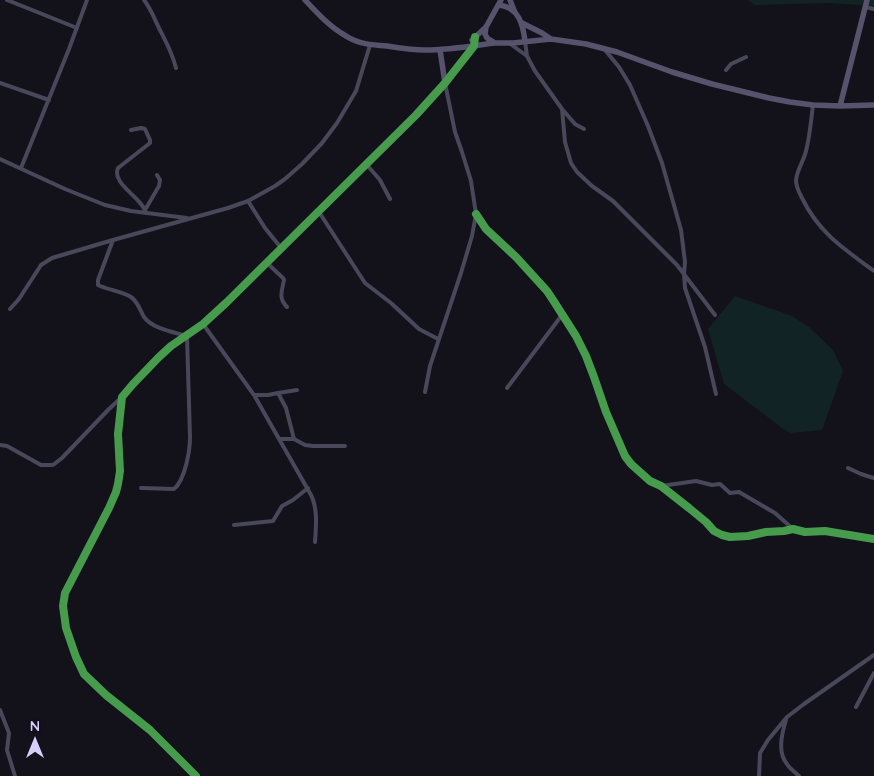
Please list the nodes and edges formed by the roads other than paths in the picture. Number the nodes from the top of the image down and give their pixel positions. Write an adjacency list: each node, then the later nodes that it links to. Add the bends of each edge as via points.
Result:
1 (7, 0): 12 (street)
2 (87, 0): 12 (street)
3 (144, 0): 25 (street, via 170,48)
4 (305, 0): 18 (street, via 342,34)
5 (510, 0): 9 (street)
6 (500, 2): 9 (street); 11 (street)
7 (866, 3): 8 (street); 32 (street)
8 (874, 9)
9 (515, 12): 10 (street)
10 (522, 23): 14 (street); 15 (street)
11 (486, 27): 13 (street); 16 (street, via 487,38)
12 (77, 28): 29 (street)
13 (475, 38): 19 (street); 20 (street)
14 (551, 39): 15 (street); 21 (street)
15 (525, 41): 17 (street); 23 (street)
16 (495, 43): 17 (street); 20 (street)
17 (508, 43): 23 (street)
18 (370, 45): 22 (street); 41 (street, via 356,90 322,144 285,179)
19 (465, 46): 20 (street); 22 (street)
20 (474, 46): 28 (street)
21 (603, 48): 30 (street, via 745,93); 50 (street, via 630,85 662,163 681,230)
22 (440, 50): 28 (street)
23 (527, 56): 33 (street)
24 (746, 57): 26 (street)
25 (176, 68)
26 (726, 70)
27 (0, 83): 29 (street)
28 (445, 83): 37 (street); 44 (street)
29 (49, 100): 38 (street)
30 (813, 105): 32 (street); 49 (street, via 806,152 796,178 797,188 819,226)
31 (874, 105): 32 (street)
32 (840, 106)
33 (562, 109): 34 (street); 50 (street, via 568,156 577,172 623,210)
34 (584, 129)
35 (132, 130): 42 (street, via 145,129 150,143 118,168 116,175)
36 (0, 159): 38 (street)
37 (366, 164): 40 (street, via 380,180); 43 (street)
38 (21, 168): 42 (street, via 105,205 131,212)
39 (157, 175): 42 (street, via 159,186)
40 (390, 200)
41 (248, 201): 45 (street); 47 (street)
42 (146, 212): 45 (street)
43 (319, 212): 47 (street); 57 (street, via 365,283 419,329)
44 (476, 214): 53 (street, via 486,229 547,291); 57 (street, via 461,273)
45 (189, 219): 46 (street)
46 (113, 240): 52 (street, via 44,262); 56 (street, via 98,285 134,299 153,324)
47 (282, 249): 48 (street)
48 (267, 263): 51 (street, via 284,280 281,299); 55 (street)
49 (874, 271)
50 (684, 274): 54 (street); 62 (street, via 685,288 705,347)
51 (287, 307)
52 (10, 309)
53 (562, 314): 58 (street); 71 (street, via 586,356 625,456 650,481)
54 (715, 315)
55 (203, 324): 56 (street); 63 (street)
56 (187, 336): 64 (street, via 171,346); 72 (street, via 190,437 187,460 174,489)
57 (438, 339): 60 (street)
58 (507, 388)
59 (297, 390): 61 (street)
60 (425, 392)
61 (278, 393): 63 (street); 66 (street, via 286,408)
62 (716, 394)
63 (254, 396): 65 (street)
64 (122, 397): 67 (street, via 53,465 41,465); 84 (street, via 118,484 65,593 66,628 76,657 91,682 150,730)
65 (280, 439): 66 (street); 73 (street)
66 (294, 439): 68 (street, via 306,445)
67 (0, 445)
68 (345, 446)
69 (848, 468): 70 (street)
70 (874, 478)
71 (661, 486): 75 (street, via 696,481 720,484 730,493 739,492 775,513); 75 (street, via 722,535 748,536)
72 (141, 488)
73 (308, 488): 74 (street, via 282,506 273,521); 77 (street, via 315,512)
74 (234, 525)
75 (793, 529): 76 (street)
76 (874, 539)
77 (314, 542)
78 (874, 655): 82 (street)
79 (874, 673): 80 (street)
80 (856, 707)
81 (0, 710): 83 (street, via 9,732 7,750)
82 (787, 717): 85 (street, via 760,753); 86 (street, via 782,752 787,765)
83 (15, 776)
84 (196, 776)
85 (759, 776)
86 (799, 776)

